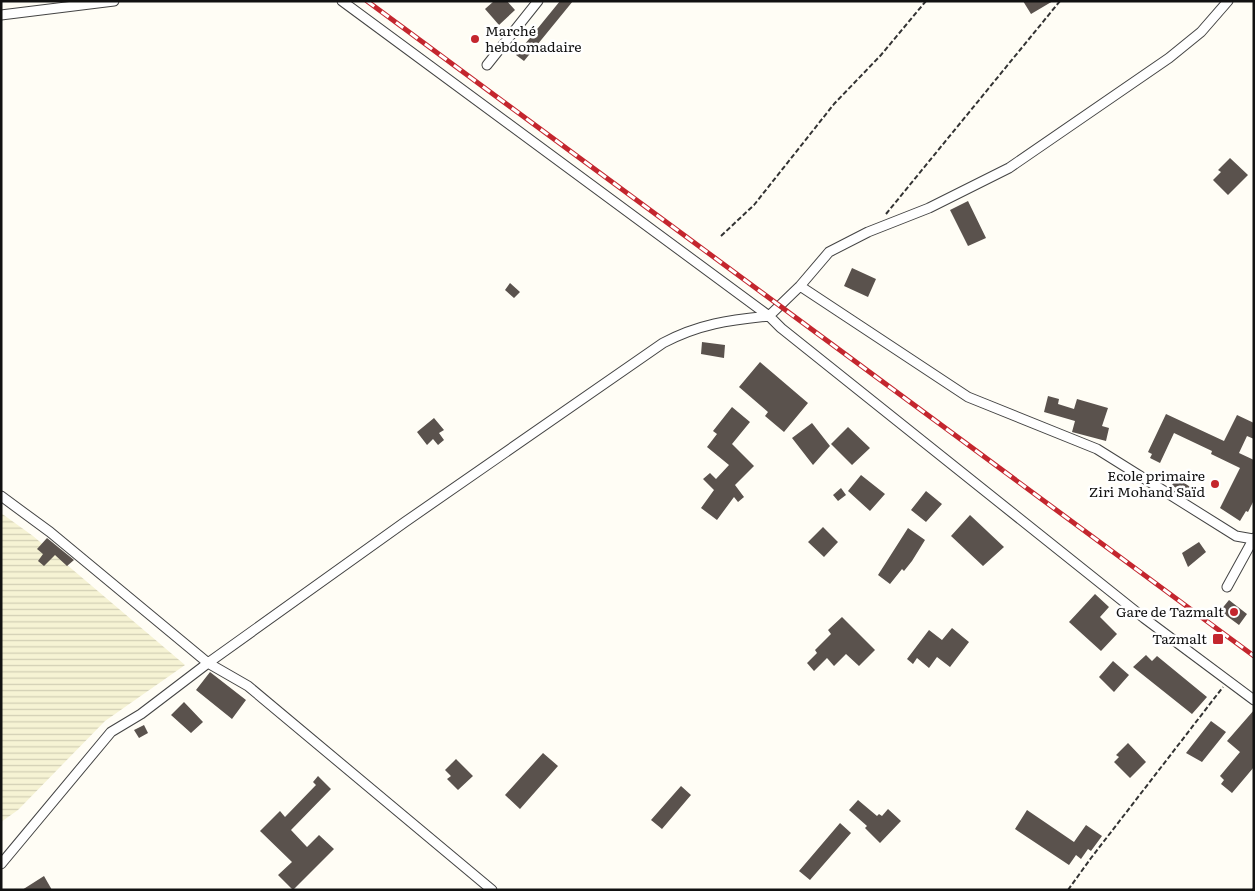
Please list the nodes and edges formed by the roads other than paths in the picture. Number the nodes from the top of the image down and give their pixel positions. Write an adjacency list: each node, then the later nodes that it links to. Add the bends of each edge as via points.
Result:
1 (114, 1): 5 (street)
2 (342, 1): 8 (street)
3 (538, 1): 6 (street)
4 (1228, 1): 7 (street, via 1201,32 1169,58 1009,168 829,252)
5 (1, 15)
6 (487, 65)
7 (800, 286): 8 (street); 10 (street, via 968,397 1096,449 1236,536)
8 (770, 316): 12 (street, via 717,322 686,331 663,343); 13 (street, via 1144,618)
9 (1, 496): 12 (street, via 50,532)
10 (1253, 538): 11 (street)
11 (1227, 587)
12 (208, 663): 14 (street, via 141,714 111,732); 15 (street, via 248,686)
13 (1254, 700)
14 (1, 864)
15 (492, 890)

